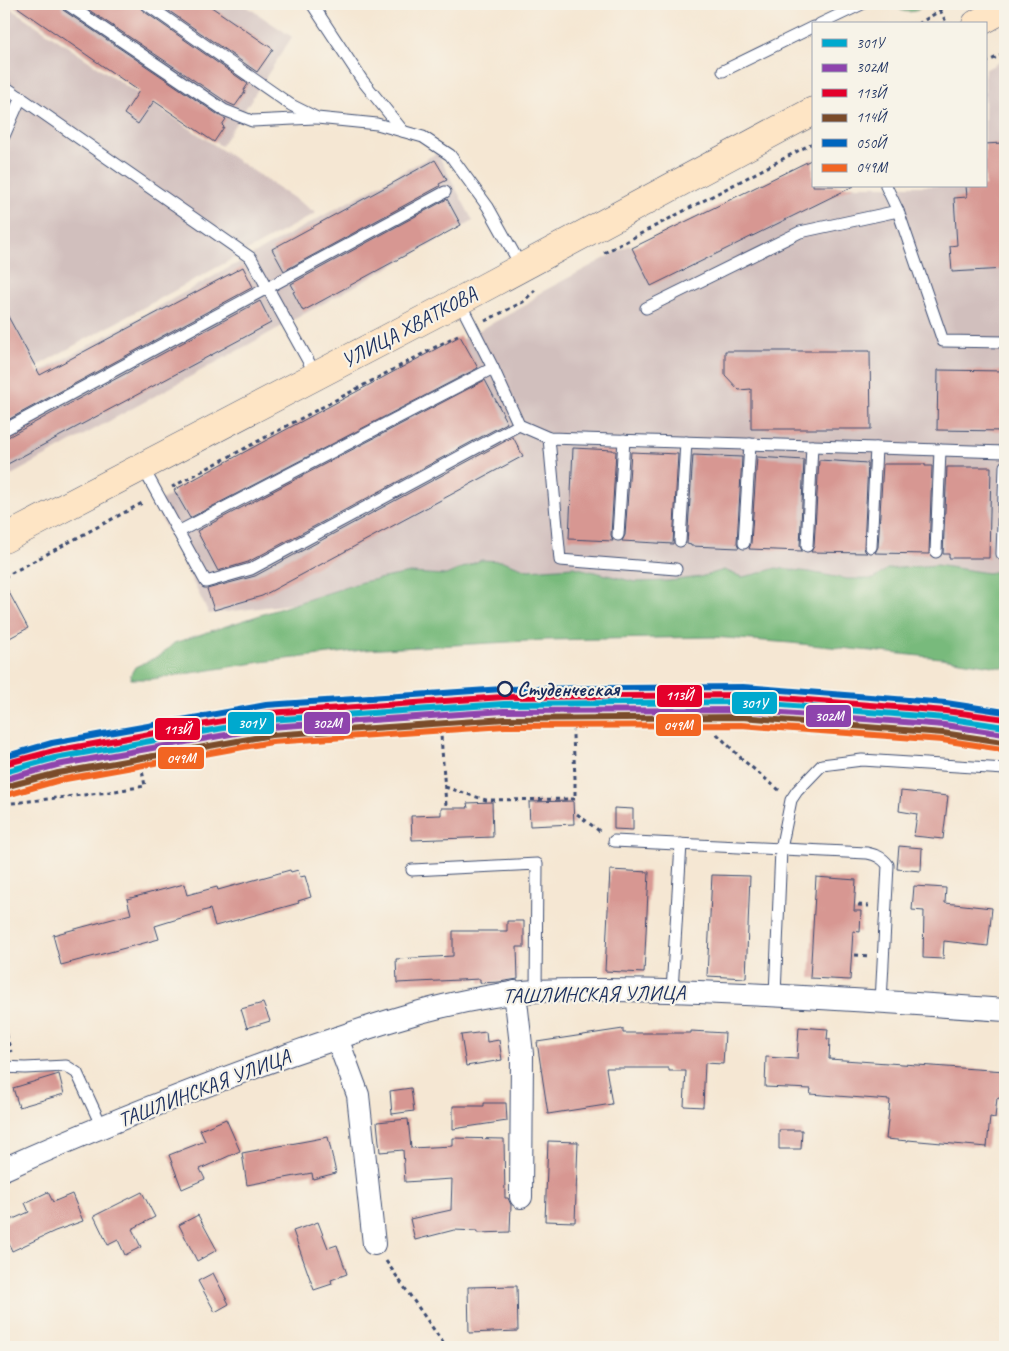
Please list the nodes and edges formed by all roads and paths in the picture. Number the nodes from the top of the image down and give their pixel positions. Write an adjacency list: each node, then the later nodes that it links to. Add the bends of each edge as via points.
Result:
1 (67, 4): 19 (lane, via 224,110 252,120)
2 (146, 4): 19 (lane, via 291,104)
3 (312, 4): 20 (lane, via 362,80)
4 (862, 4): 8 (lane)
5 (950, 4): 7 (path)
6 (1005, 8): 11 (main road)
7 (940, 10): 9 (path); 10 (path)
8 (824, 22)
9 (921, 22)
10 (946, 22)
11 (980, 22)
12 (812, 27): 15 (lane)
13 (1005, 53): 14 (path)
14 (986, 62)
15 (723, 71)
16 (4, 86): 17 (lane)
17 (21, 97): 21 (lane); 29 (lane, via 251,258)
18 (812, 112): 27 (main road, УЛИЦА ХВАТКОВА)
19 (317, 118): 20 (lane, via 377,124)
20 (403, 131): 27 (lane, via 423,136 450,155 488,207)
21 (4, 136)
22 (812, 144): 26 (path)
23 (887, 188): 25 (lane)
24 (445, 192): 29 (lane)
25 (898, 211): 31 (lane, via 800,232); 33 (lane, via 943,341)
26 (604, 254)
27 (522, 268): 30 (main road, УЛИЦА ХВАТКОВА)
28 (543, 286): 32 (path, via 523,302)
29 (268, 288): 35 (lane); 37 (lane)
30 (459, 301): 32 (lane); 35 (main road, УЛИЦА ХВАТКОВА)
31 (646, 308)
32 (472, 327): 34 (lane); 48 (path)
33 (1005, 342)
34 (493, 368): 36 (lane); 49 (lane)
35 (316, 376): 46 (main road, УЛИЦА ХВАТКОВА)
36 (519, 425): 38 (lane); 49 (lane, via 251,568 206,582)
37 (4, 430)
38 (549, 438): 39 (lane); 58 (lane, via 560,560)
39 (624, 440): 40 (lane); 50 (lane)
40 (686, 442): 41 (lane); 52 (lane)
41 (750, 444): 42 (lane); 53 (lane)
42 (812, 446): 43 (lane); 54 (lane)
43 (876, 448): 44 (lane); 55 (lane)
44 (940, 450): 45 (lane); 56 (lane)
45 (1005, 452)
46 (142, 466): 48 (lane); 51 (main road, УЛИЦА ХВАТКОВА)
47 (1005, 466): 57 (lane)
48 (158, 495): 49 (lane); 59 (path)
49 (178, 532)
50 (618, 535)
51 (4, 539)
52 (680, 541)
53 (744, 543)
54 (807, 546)
55 (871, 547)
56 (936, 552)
57 (1002, 554)
58 (676, 569)
59 (4, 577)
60 (572, 715): 61 (path); 62 (path); 65 (path, via 574,799 486,800)
61 (716, 718): 63 (path); 66 (path, via 717,734 742,760)
62 (440, 721): 65 (path); 67 (path, via 297,732 140,759 145,786)
63 (771, 721)
64 (1005, 769): 66 (lane, via 862,760 822,765)
65 (445, 787): 68 (path)
66 (791, 800): 72 (lane)
67 (4, 804)
68 (446, 805)
69 (577, 814): 70 (path)
70 (614, 841): 71 (lane)
71 (680, 844): 72 (lane); 74 (lane)
72 (781, 849): 76 (lane); 77 (lane, via 867,853 878,855 888,865)
73 (412, 870): 75 (lane, via 537,864)
74 (672, 991): 75 (street, ТАШЛИНСКАЯ УЛИЦА); 76 (street, ТАШЛИНСКАЯ УЛИЦА)
75 (526, 992): 80 (street, ТАШЛИНСКАЯ УЛИЦА, via 423,1010); 84 (street)
76 (776, 995): 77 (street, ТАШЛИНСКАЯ УЛИЦА)
77 (881, 1002): 78 (street, ТАШЛИНСКАЯ УЛИЦА)
78 (1005, 1010)
79 (4, 1027): 81 (path)
80 (337, 1038): 82 (street, ТАШЛИНСКАЯ УЛИЦА); 85 (street, via 358,1095)
81 (9, 1067): 82 (lane, via 66,1066 77,1073)
82 (102, 1127): 83 (street, ТАШЛИНСКАЯ УЛИЦА)
83 (4, 1169)
84 (521, 1197)
85 (374, 1244): 86 (path)
86 (446, 1347)

